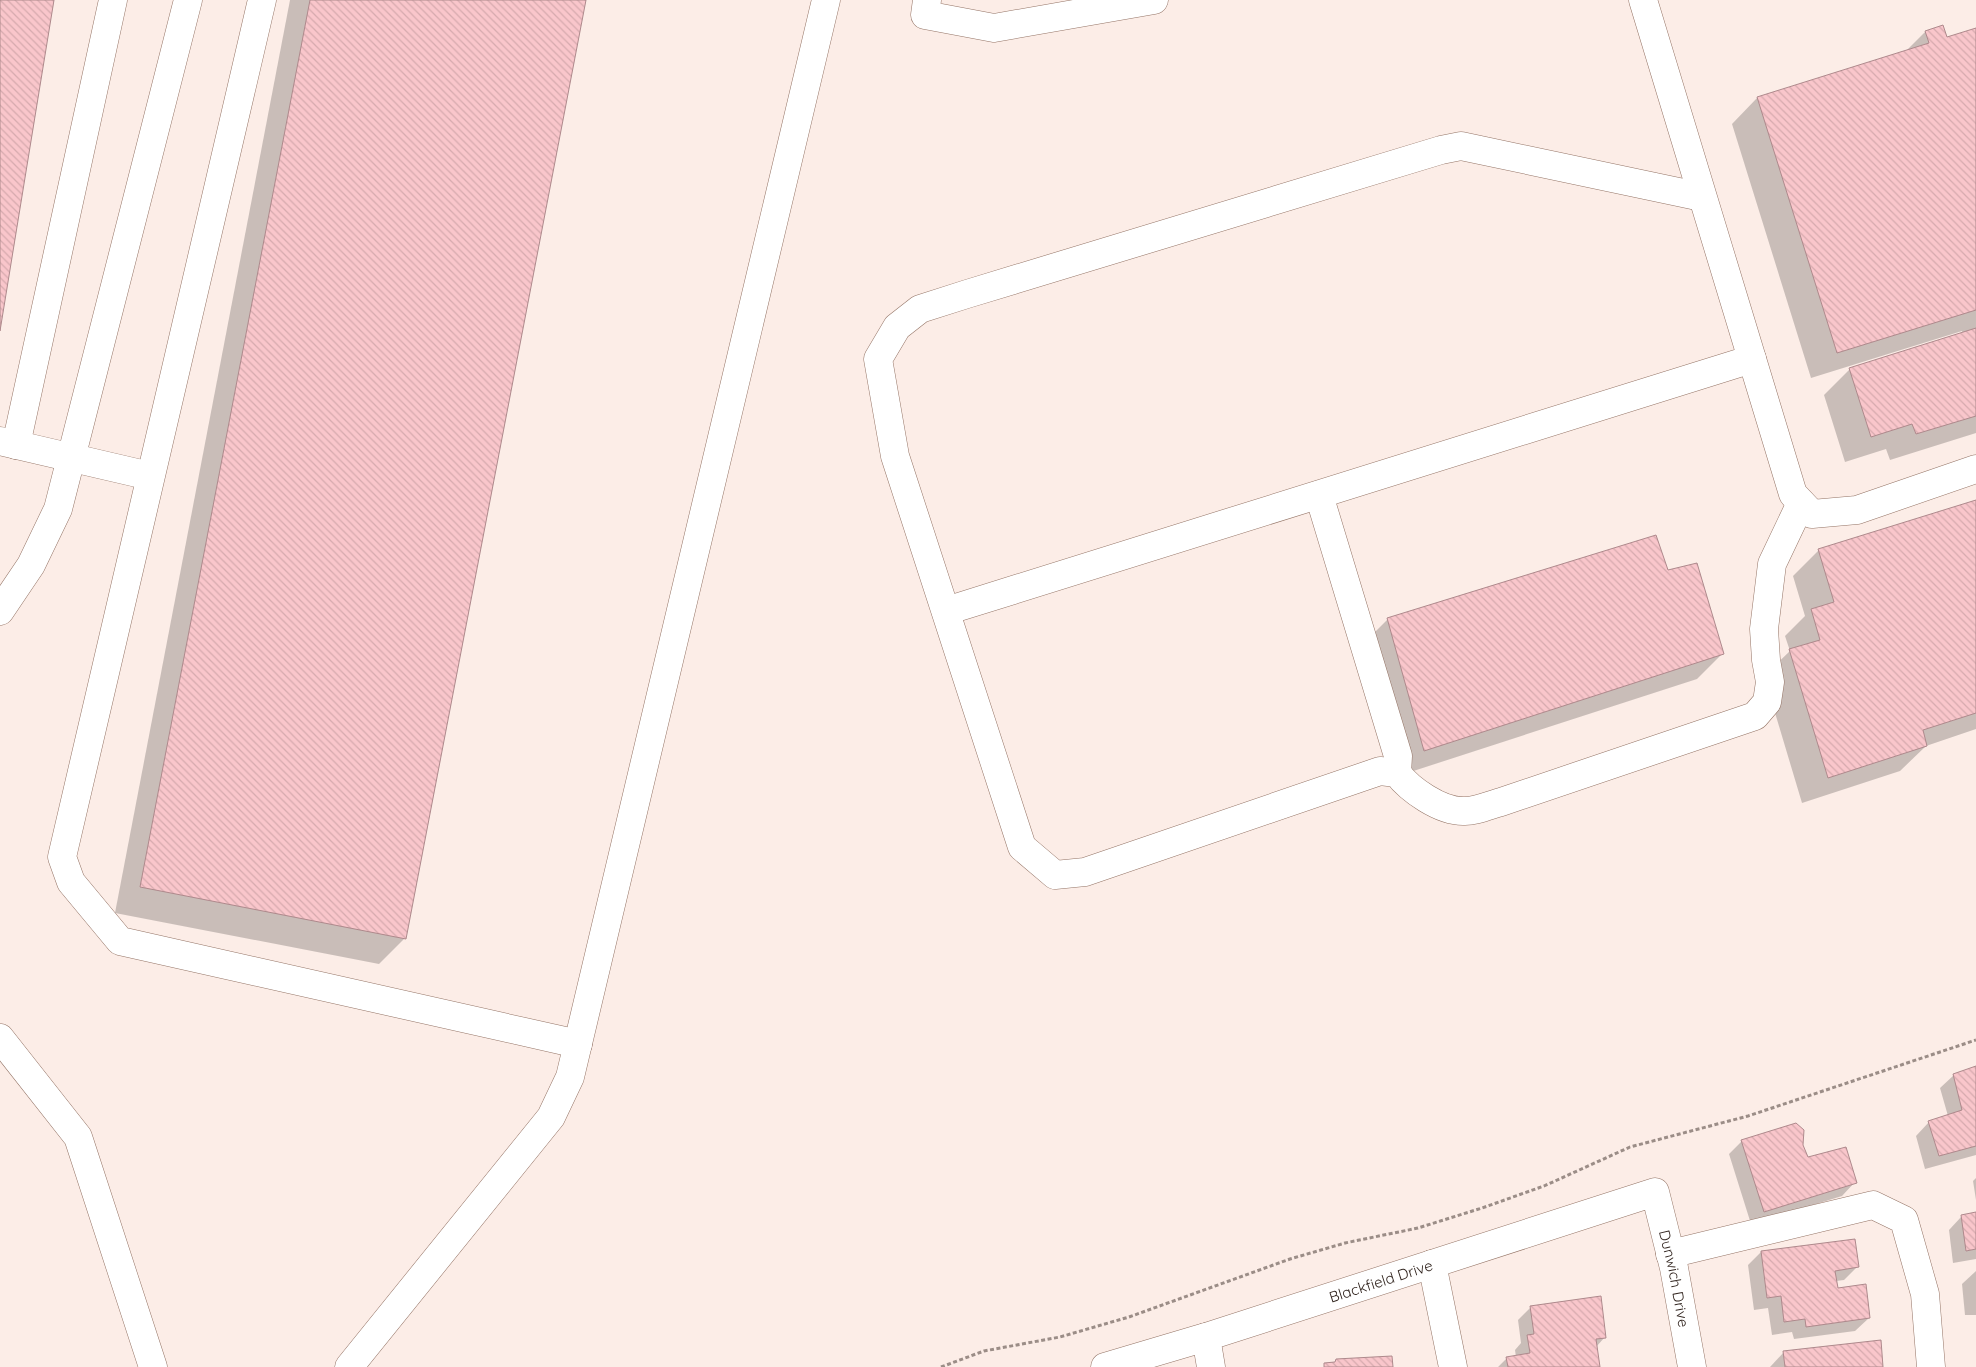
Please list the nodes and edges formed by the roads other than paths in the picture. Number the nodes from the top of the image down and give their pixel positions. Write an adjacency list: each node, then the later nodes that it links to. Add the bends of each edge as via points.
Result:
1 (113, 0): 10 (street)
2 (188, 0): 11 (street)
3 (262, 0): 13 (street)
4 (826, 0): 20 (street)
5 (927, 0): 6 (street, via 925,15 994,28)
6 (1154, 0)
7 (1643, 0): 8 (street)
8 (1702, 197): 9 (street); 16 (street, via 1461,146 920,309 897,327 878,359 895,456)
9 (1752, 360): 14 (street); 15 (street, via 1793,494)
10 (8, 443): 11 (street)
11 (71, 457): 13 (street); 17 (street, via 58,510 31,566)
12 (1976, 469): 15 (street, via 1857,510 1812,514)
13 (150, 476): 20 (street, via 67,831 62,857 70,882 120,941)
14 (1319, 495): 16 (street); 18 (street, via 1398,756)
15 (1801, 503): 18 (street, via 1772,564 1764,629 1770,682 1767,702 1755,716 1501,802 1463,811 1432,802 1408,787)
16 (946, 611): 18 (street, via 1022,847 1055,875 1085,872 1380,771)
17 (0, 612)
18 (1397, 772)
19 (0, 1038): 25 (street, via 78,1137)
20 (578, 1044): 26 (street, via 570,1078 551,1117)
21 (1655, 1192): 22 (street, Dunwich Drive); 23 (street, Blackfield Drive)
22 (1670, 1254): 30 (street, Dunwich Drive); 31 (street, via 1873,1205 1904,1220 1925,1294)
23 (1432, 1264): 24 (street, Blackfield Drive); 29 (street)
24 (1206, 1337): 27 (street, Blackfield Drive); 28 (street)
25 (153, 1367)
26 (349, 1367)
27 (1105, 1367)
28 (1211, 1367)
29 (1453, 1367)
30 (1692, 1367)
31 (1931, 1367)

